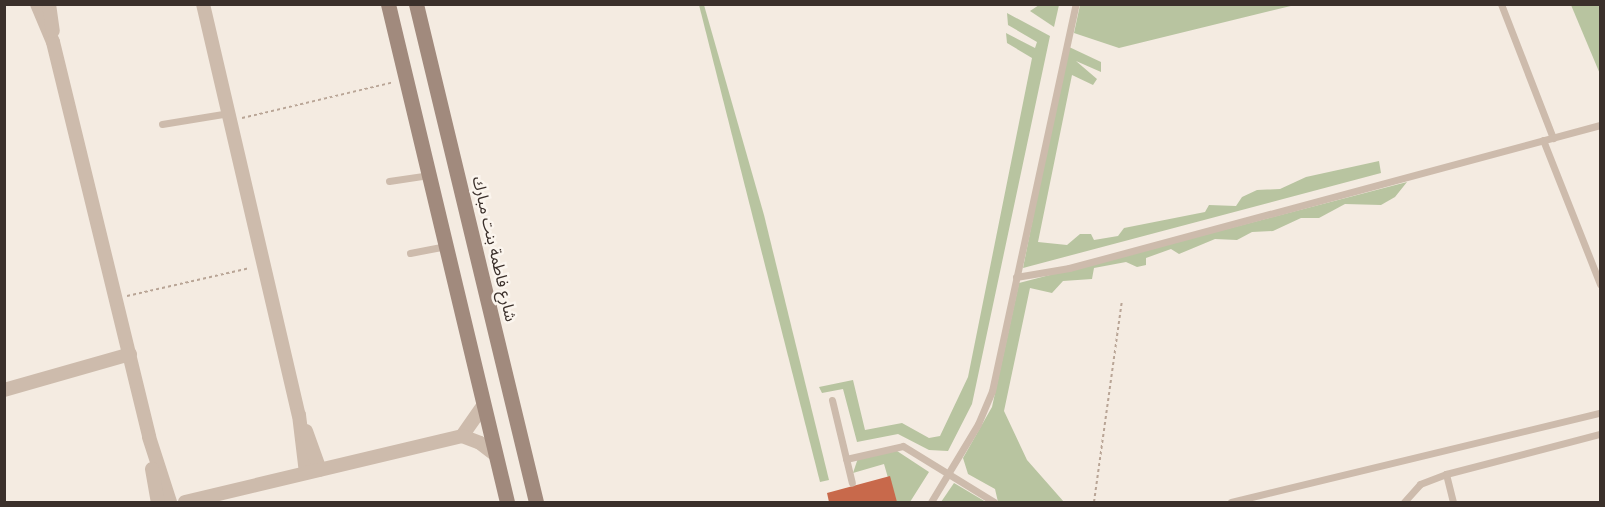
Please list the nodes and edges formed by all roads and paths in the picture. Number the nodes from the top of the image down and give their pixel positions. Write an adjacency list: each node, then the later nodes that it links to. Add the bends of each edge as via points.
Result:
1 (37, 4): 8 (street)
2 (49, 4): 8 (street)
3 (203, 4): 10 (street)
4 (388, 4): 9 (street)
5 (416, 4): 42 (street, شارع فاطمة بنت مبارك)
6 (1076, 4): 20 (lane)
7 (1501, 4): 13 (lane)
8 (53, 42): 22 (street)
9 (406, 80): 10 (path, via 242,118 240,111); 15 (street)
10 (229, 113): 11 (lane); 19 (street)
11 (162, 124)
12 (1600, 125): 13 (lane)
13 (1552, 138): 14 (lane)
14 (1543, 140): 20 (lane, via 1104,259); 21 (lane)
15 (429, 175): 16 (lane); 17 (street)
16 (389, 181)
17 (446, 246): 18 (lane); 27 (street)
18 (410, 253)
19 (265, 264): 22 (path); 34 (street)
20 (1016, 277): 35 (lane, via 992,391)
21 (1600, 284)
22 (117, 298): 24 (street)
23 (1122, 301): 45 (path)
24 (131, 359): 25 (street); 31 (street)
25 (4, 390)
26 (832, 400): 33 (lane)
27 (484, 405): 30 (street); 32 (street)
28 (1600, 413): 46 (lane)
29 (1600, 434): 36 (lane)
30 (462, 436): 32 (street); 34 (street)
31 (148, 437): 38 (street); 39 (street)
32 (496, 455): 41 (street)
33 (846, 459): 35 (lane, via 897,445); 37 (lane)
34 (313, 471): 40 (street)
35 (949, 473): 43 (lane); 44 (lane)
36 (1446, 474): 47 (lane, via 1420,484); 48 (lane)
37 (852, 483)
38 (158, 502)
39 (170, 502)
40 (184, 502)
41 (507, 502)
42 (536, 502)
43 (931, 502)
44 (994, 502)
45 (1094, 502)
46 (1231, 502)
47 (1404, 502)
48 (1453, 502)

